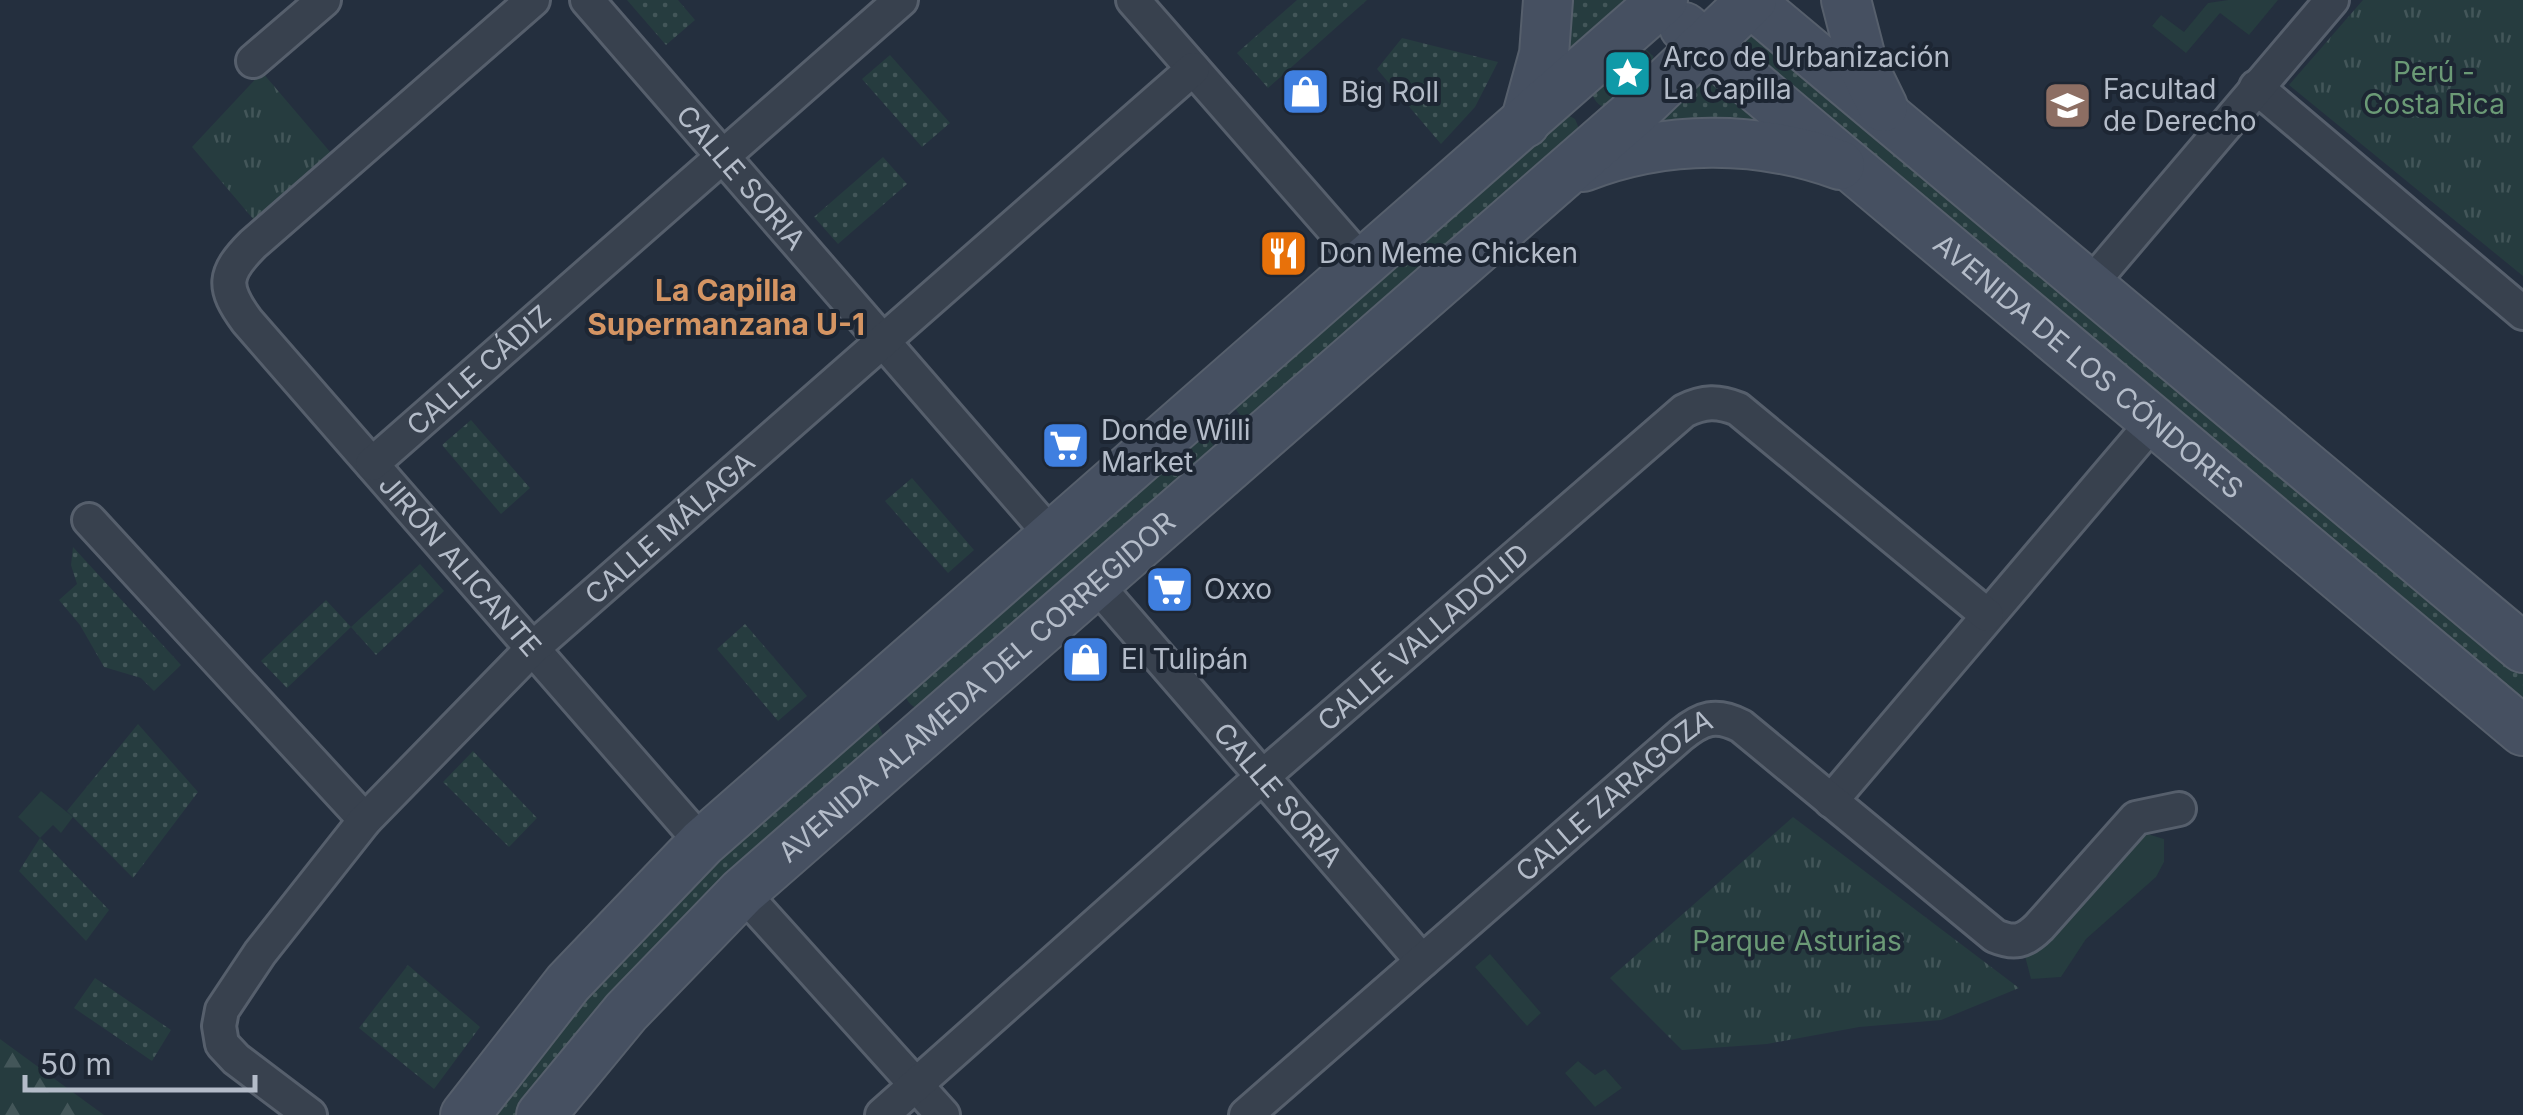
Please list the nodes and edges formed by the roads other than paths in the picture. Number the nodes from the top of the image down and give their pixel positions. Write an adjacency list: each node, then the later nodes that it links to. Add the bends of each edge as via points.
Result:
1 (324, 0): 12 (street)
2 (533, 0): 29 (street, JIRÓN ALICANTE, via 253,244 227,281 247,321)
3 (588, 0): 19 (street, CALLE SORIA)
4 (901, 0): 19 (street, CALLE CÁDIZ)
5 (1133, 0): 13 (street)
6 (1548, 0): 17 (main road, via 1544,54)
7 (1846, 0): 16 (main road, via 1863,66)
8 (2332, 0): 15 (street)
9 (1750, 1): 11 (main road, AVENIDA ALAMEDA DEL CORREGIDOR); 16 (main road)
10 (1658, 2): 11 (main road, AVENIDA DE LOS CÓNDORES); 14 (main road)
11 (1707, 46): 18 (main road, AVENIDA ALAMEDA DEL CORREGIDOR); 20 (main road, AVENIDA DE LOS CÓNDORES)
12 (253, 62)
13 (1193, 69): 22 (street); 25 (street, CALLE MÁLAGA)
14 (1566, 87): 17 (main road); 18 (main road)
15 (2256, 88): 23 (street); 24 (street)
16 (1889, 119): 23 (main road)
17 (1524, 124): 22 (main road)
18 (1609, 135): 21 (main road, AVENIDA ALAMEDA DEL CORREGIDOR)
19 (724, 157): 25 (street, CALLE SORIA); 29 (street, CALLE CÁDIZ)
20 (1857, 171): 21 (main road, via 1788,150 1716,142 1640,150); 27 (main road, AVENIDA DE LOS CÓNDORES)
21 (1565, 173): 28 (main road, AVENIDA ALAMEDA DEL CORREGIDOR)
22 (1363, 263): 26 (main road)
23 (2090, 285): 35 (main road)
24 (2523, 314)
25 (884, 342): 31 (street, CALLE SORIA); 34 (street, CALLE MÁLAGA)
26 (1205, 402): 28 (main road); 31 (main road)
27 (2154, 421): 33 (street); 37 (main road, AVENIDA DE LOS CÓNDORES)
28 (1246, 450): 32 (main road, AVENIDA ALAMEDA DEL CORREGIDOR)
29 (372, 464): 34 (street, JIRÓN ALICANTE)
30 (89, 520): 42 (street)
31 (1052, 536): 36 (main road)
32 (1095, 583): 38 (main road, AVENIDA ALAMEDA DEL CORREGIDOR); 39 (street, CALLE SORIA)
33 (1987, 614): 39 (street, CALLE VALLADOLID, via 1738,410 1699,403); 40 (street)
34 (532, 648): 42 (street, CALLE MÁLAGA); 43 (street, JIRÓN ALICANTE)
35 (2523, 648)
36 (874, 691): 38 (main road); 43 (main road)
37 (2523, 731)
38 (915, 738): 44 (main road, AVENIDA ALAMEDA DEL CORREGIDOR)
39 (1262, 777): 45 (street, CALLE SORIA); 46 (street, CALLE VALLADOLID)
40 (1831, 802): 41 (street, CALLE ZARAGOZA, via 2010,942 2026,940 2136,818); 45 (street, CALLE ZARAGOZA, via 1741,726 1712,716 1681,735)
41 (2179, 809)
42 (366, 820): 47 (street, CALLE MÁLAGA, via 222,1010 222,1044)
43 (702, 842): 48 (main road, via 568,983)
44 (742, 892): 46 (street); 49 (main road, AVENIDA ALAMEDA DEL CORREGIDOR, via 626,1012)
45 (1422, 962): 52 (street, CALLE ZARAGOZA)
46 (916, 1083): 50 (street, CALLE VALLADOLID); 51 (street)
47 (310, 1115)
48 (465, 1115)
49 (541, 1115)
50 (882, 1115)
51 (943, 1115)
52 (1246, 1115)

